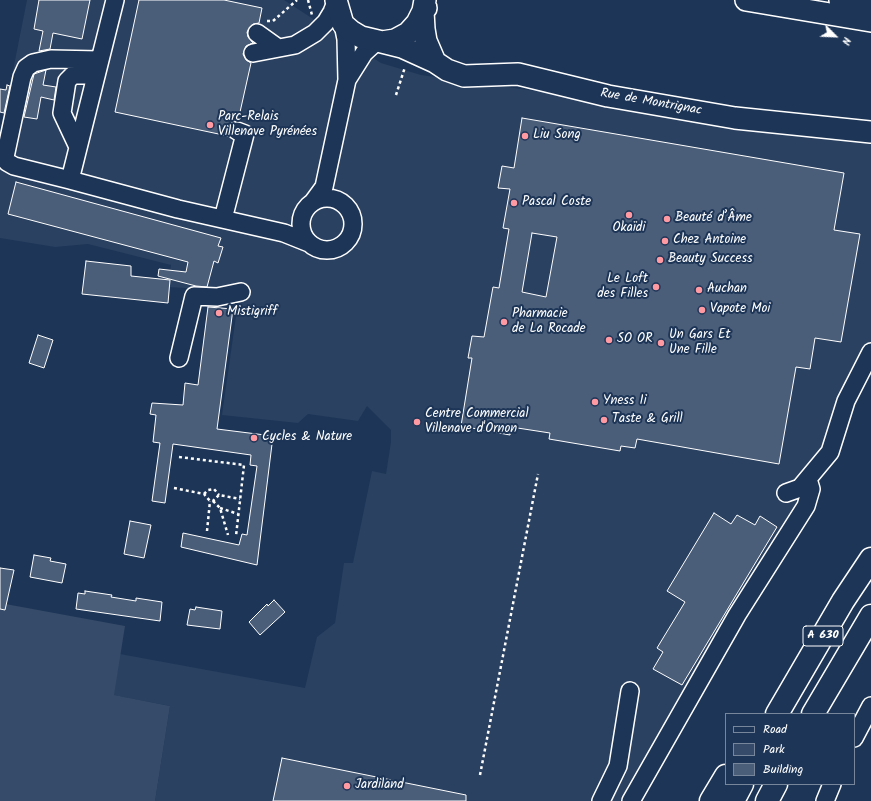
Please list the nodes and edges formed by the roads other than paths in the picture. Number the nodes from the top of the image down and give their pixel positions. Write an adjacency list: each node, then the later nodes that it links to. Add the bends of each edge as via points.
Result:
1 (115, 0): 12 (street)
2 (335, 0): 8 (main road); 9 (street, via 329,18 315,33 295,45 278,48)
3 (746, 0): 7 (main road)
4 (840, 0): 6 (main road)
5 (428, 4): 10 (main road, via 408,33 395,40); 11 (main road, via 426,41)
6 (871, 6)
7 (871, 21)
8 (343, 24): 10 (main road, Rue de Montrignac, via 361,37); 13 (street)
9 (257, 37)
10 (379, 42): 11 (main road, Rue de Montrignac, via 402,47); 13 (street, via 364,53)
11 (435, 62): 15 (main road, Rue de Montrignac, via 464,76 518,74 608,96 735,118)
12 (99, 63): 16 (street); 16 (street, via 88,75 73,75 68,81 62,113); 17 (street, via 51,59 33,63 26,68 22,77 5,157 7,162)
13 (347, 80): 18 (street)
14 (236, 130): 21 (street, via 245,134)
15 (871, 132)
16 (78, 146): 17 (street)
17 (70, 180): 21 (street)
18 (324, 187): 19 (street); 20 (street)
19 (337, 200): 20 (street, via 321,199); 24 (street, via 344,204 353,218 348,240 330,250)
20 (314, 202): 22 (street, via 308,208)
21 (223, 219): 23 (street)
22 (302, 222): 23 (street); 24 (street)
23 (284, 233): 24 (street)
24 (309, 243)
25 (241, 292): 27 (street, via 217,297 194,296)
26 (871, 352): 28 (street, via 846,401 830,452)
27 (179, 358)
28 (808, 479): 29 (street, via 800,488); 43 (street, via 811,489 806,506 737,615)
29 (786, 493)
30 (871, 559): 35 (highway, A 630, via 843,601)
31 (871, 616): 32 (highway, A 630)
32 (864, 630): 36 (highway, A 630)
33 (630, 691): 42 (street, via 618,766)
34 (871, 706): 37 (street)
35 (778, 713)
36 (815, 713)
37 (855, 736)
38 (725, 778): 44 (highway)
39 (741, 785): 45 (highway)
40 (775, 785): 46 (highway)
41 (832, 785): 47 (street)
42 (601, 801)
43 (631, 801)
44 (711, 801)
45 (733, 801)
46 (767, 801)
47 (824, 801)

